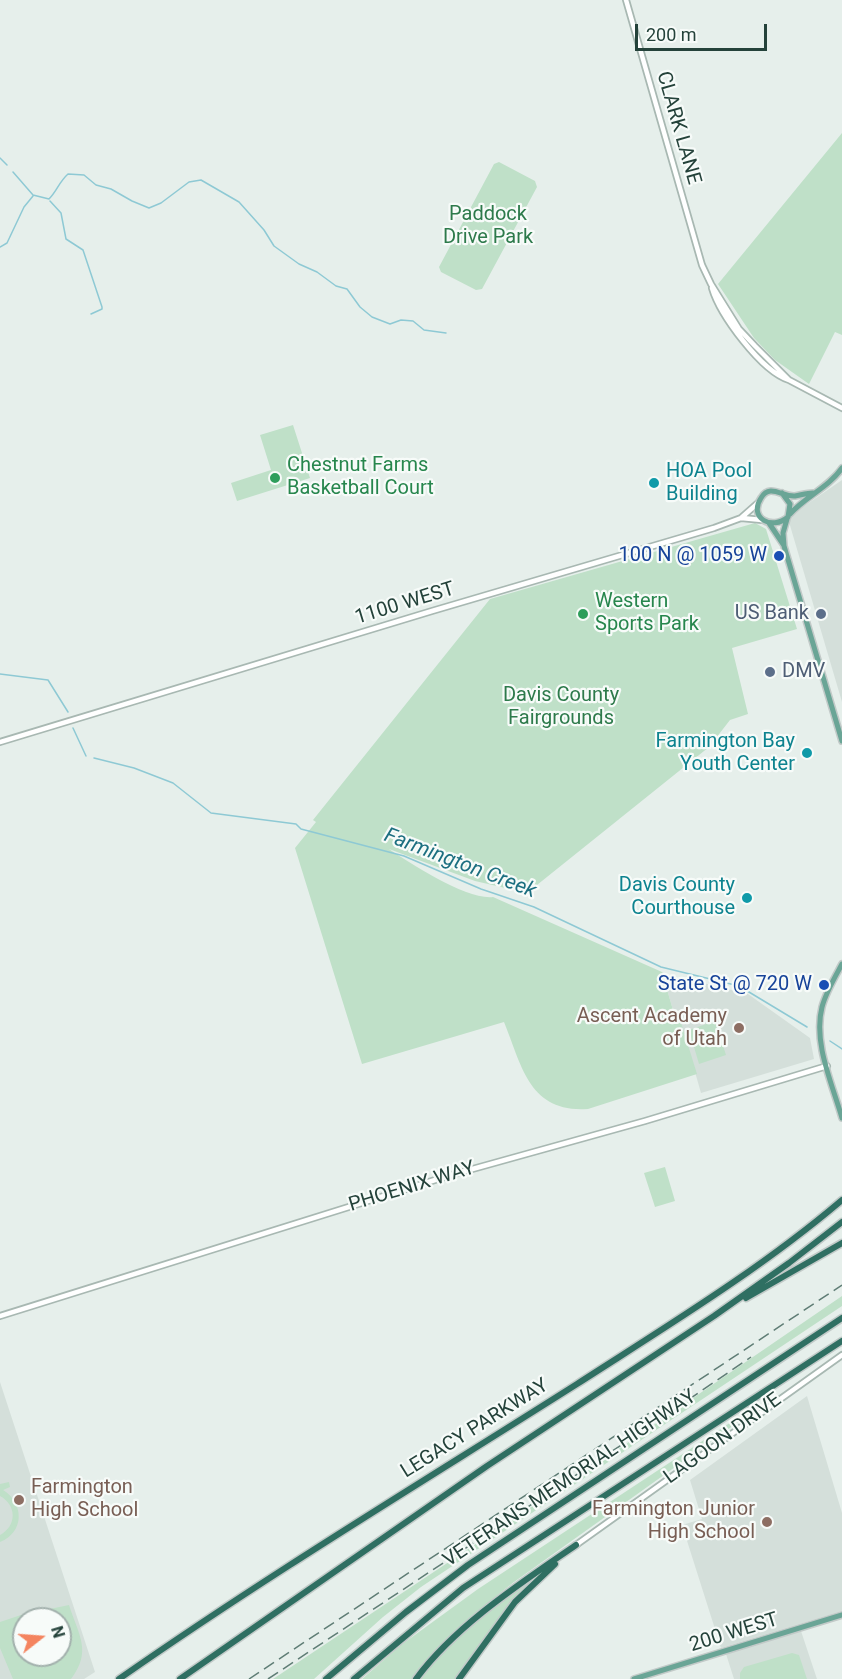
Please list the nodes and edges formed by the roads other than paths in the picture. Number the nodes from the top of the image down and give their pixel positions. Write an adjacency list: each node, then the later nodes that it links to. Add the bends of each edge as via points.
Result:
1 (626, 0): 2 (street, CLARK LANE, via 702,265 711,284 739,329 789,380)
2 (842, 408)
3 (842, 468): 5 (main road)
4 (782, 493): 5 (main road); 6 (main road, via 768,492); 7 (main road, via 790,504)
5 (813, 493): 7 (main road)
6 (758, 503): 8 (street, 1100 WEST); 9 (main road)
7 (788, 517): 9 (main road, via 779,523); 10 (main road)
8 (741, 518): 9 (street, 1100 WEST); 12 (street, 1100 WEST)
9 (766, 522): 10 (main road)
10 (784, 546): 11 (main road)
11 (842, 741)
12 (0, 742)
13 (842, 964): 14 (main road, via 821,1015 821,1044)
14 (827, 1066): 15 (main road); 19 (street, PHOENIX WAY, via 442,1178)
15 (842, 1118)
16 (842, 1200): 26 (highway, LEGACY PARKWAY, via 774,1253 674,1320 213,1614)
17 (842, 1222): 20 (highway)
18 (842, 1242): 20 (highway)
19 (0, 1316)
20 (714, 1316): 27 (highway, LEGACY PARKWAY, via 487,1466)
21 (842, 1318): 28 (highway, VETERANS MEMORIAL HIGHWAY, via 468,1565)
22 (842, 1341): 29 (highway, VETERANS MEMORIAL HIGHWAY, via 463,1588)
23 (842, 1355): 24 (street, LAGOON DRIVE)
24 (576, 1545): 30 (highway, via 461,1631); 31 (highway, via 515,1602)
25 (842, 1615): 32 (main road, 200 WEST)
26 (119, 1679)
27 (180, 1679)
28 (326, 1679)
29 (354, 1679)
30 (416, 1679)
31 (459, 1679)
32 (634, 1679)

